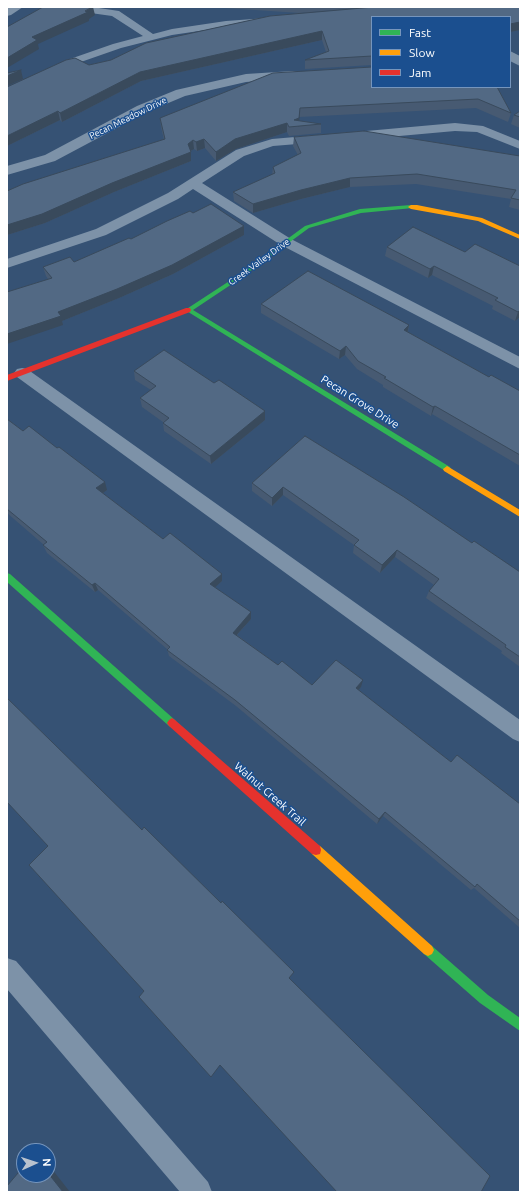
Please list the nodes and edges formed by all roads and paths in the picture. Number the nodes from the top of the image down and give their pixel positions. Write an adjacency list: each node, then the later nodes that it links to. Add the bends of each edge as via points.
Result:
1 (17, 7): 3 (street)
2 (69, 7): 5 (lane, via 115,13)
3 (7, 13)
4 (275, 20): 5 (lane, via 226,24)
5 (151, 37): 9 (lane, via 74,61)
6 (511, 57): 7 (street)
7 (520, 62)
8 (309, 74): 13 (street, Pecan Meadow Drive, via 246,78 181,93 142,109 50,158)
9 (7, 92)
10 (344, 137): 12 (lane, via 455,127 479,129)
11 (328, 138): 14 (lane, via 272,143 240,153)
12 (520, 146)
13 (7, 171)
14 (193, 183): 16 (lane); 17 (lane, via 100,232)
15 (520, 237): 16 (street, Creek Valley Drive, via 480,218 418,207 360,211 307,227)
16 (286, 242): 18 (street, Creek Valley Drive); 19 (lane)
17 (7, 264)
18 (188, 310): 20 (street, Creek Valley Drive); 21 (street, Pecan Grove Drive)
19 (520, 364)
20 (14, 376): 23 (lane)
21 (520, 514)
22 (7, 577): 25 (street, Walnut Creek Trail, via 484,999)
23 (520, 732)
24 (7, 970): 26 (lane)
25 (520, 1025)
26 (198, 1192)

